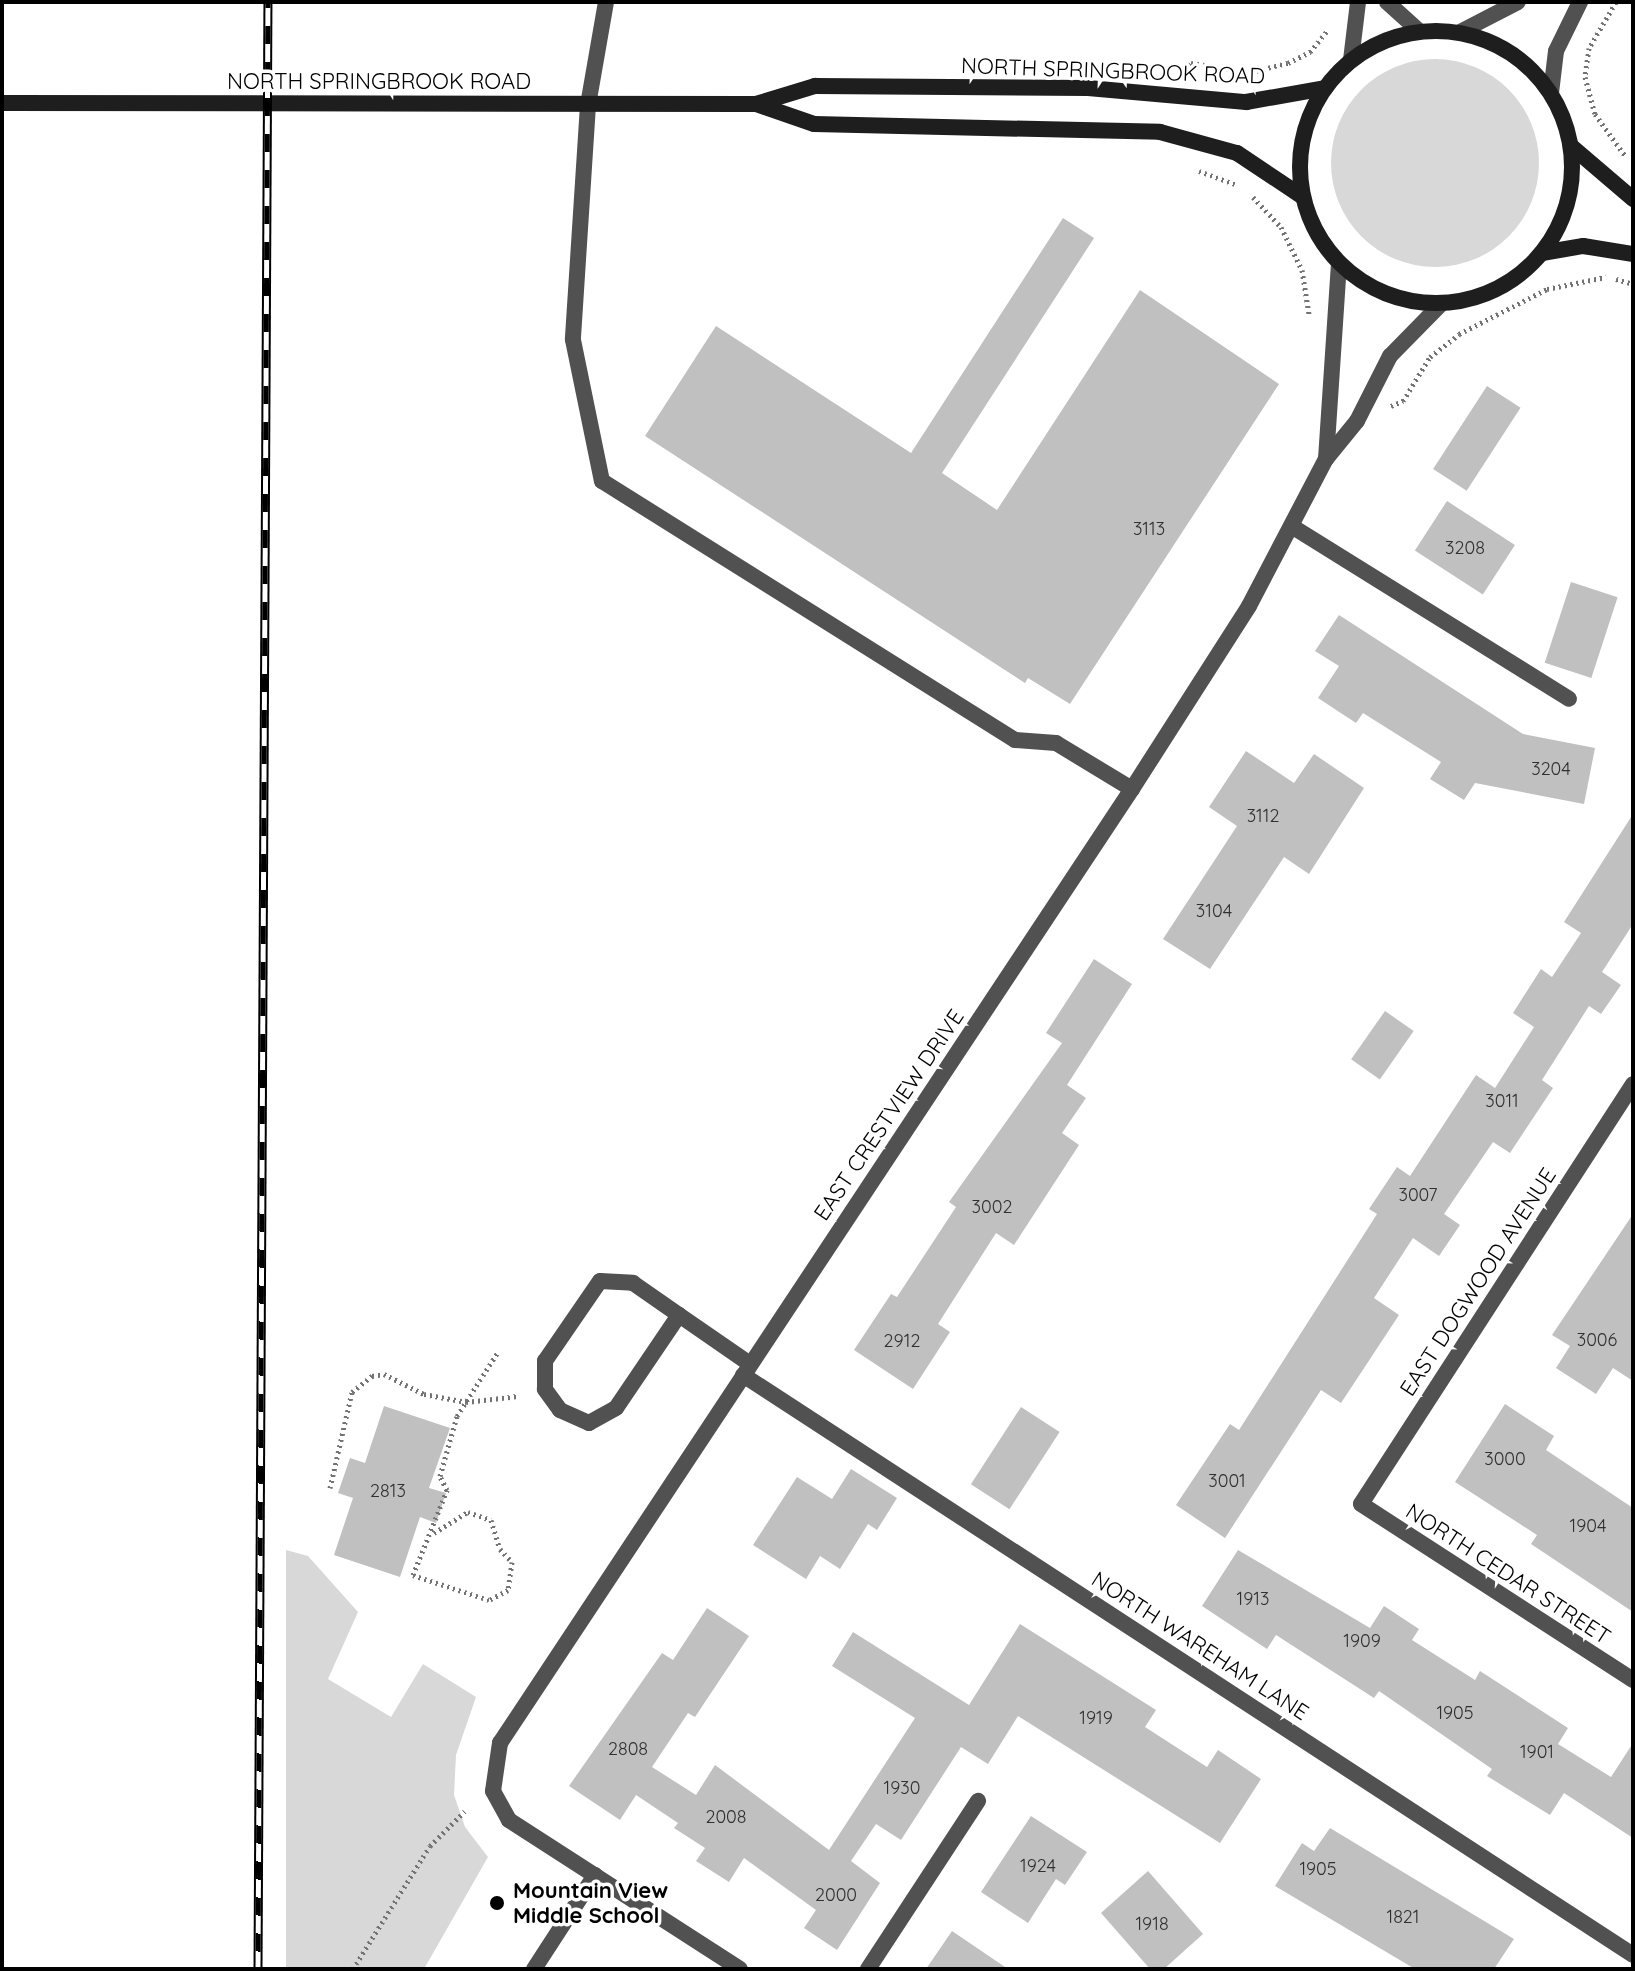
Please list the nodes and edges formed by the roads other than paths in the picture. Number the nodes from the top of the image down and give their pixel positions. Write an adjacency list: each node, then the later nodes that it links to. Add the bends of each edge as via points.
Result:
1 (606, 2): 13 (street)
2 (1358, 2): 8 (street)
3 (1387, 2): 6 (street)
4 (1518, 2): 7 (street)
5 (1580, 2): 10 (street, via 1556,51)
6 (1419, 31): 7 (main road); 8 (main road, via 1378,43)
7 (1460, 32): 10 (main road, via 1494,43 1530,67)
8 (1351, 60): 9 (main road)
9 (1325, 88): 12 (main road, NORTH SPRINGBROOK ROAD, via 1246,102 1170,93 815,86); 15 (main road, via 1306,126)
10 (1551, 93): 14 (main road)
11 (2, 103): 13 (main road, NORTH SPRINGBROOK ROAD)
12 (756, 104): 13 (main road, NORTH SPRINGBROOK ROAD); 15 (main road, NORTH SPRINGBROOK ROAD, via 814,124 1160,132 1237,153)
13 (588, 105): 24 (street, via 573,340 602,481 1015,740 1056,743)
14 (1571, 146): 16 (main road); 17 (main road, via 1572,185 1560,223)
15 (1303, 197): 19 (main road)
16 (1633, 199)
17 (1542, 253): 18 (main road, via 1583,246); 20 (main road, via 1496,289)
18 (1633, 254)
19 (1339, 262): 20 (main road, via 1385,293); 21 (street, EAST CRESTVIEW DRIVE)
20 (1442, 303): 21 (street, EAST CRESTVIEW DRIVE, via 1390,356 1357,421)
21 (1326, 459): 22 (street, EAST CRESTVIEW DRIVE)
22 (1293, 527): 23 (street); 24 (street, EAST CRESTVIEW DRIVE)
23 (1569, 699)
24 (1132, 789): 27 (street, EAST CRESTVIEW DRIVE)
25 (1633, 1084): 28 (street, EAST DOGWOOD AVENUE)
26 (679, 1315): 26 (street, NORTH WAREHAM LANE, via 633,1283 600,1281 545,1361 545,1389 560,1410 589,1423 616,1408); 27 (street, NORTH WAREHAM LANE)
27 (747, 1369): 31 (street, EAST CRESTVIEW DRIVE, via 500,1743 493,1791 509,1820); 32 (street, NORTH WAREHAM LANE)
28 (1361, 1504): 29 (street, NORTH CEDAR STREET)
29 (1633, 1680)
30 (978, 1801): 35 (street)
31 (595, 1875): 33 (street); 34 (street)
32 (1633, 1955)
33 (534, 1969)
34 (740, 1969)
35 (868, 1969)

